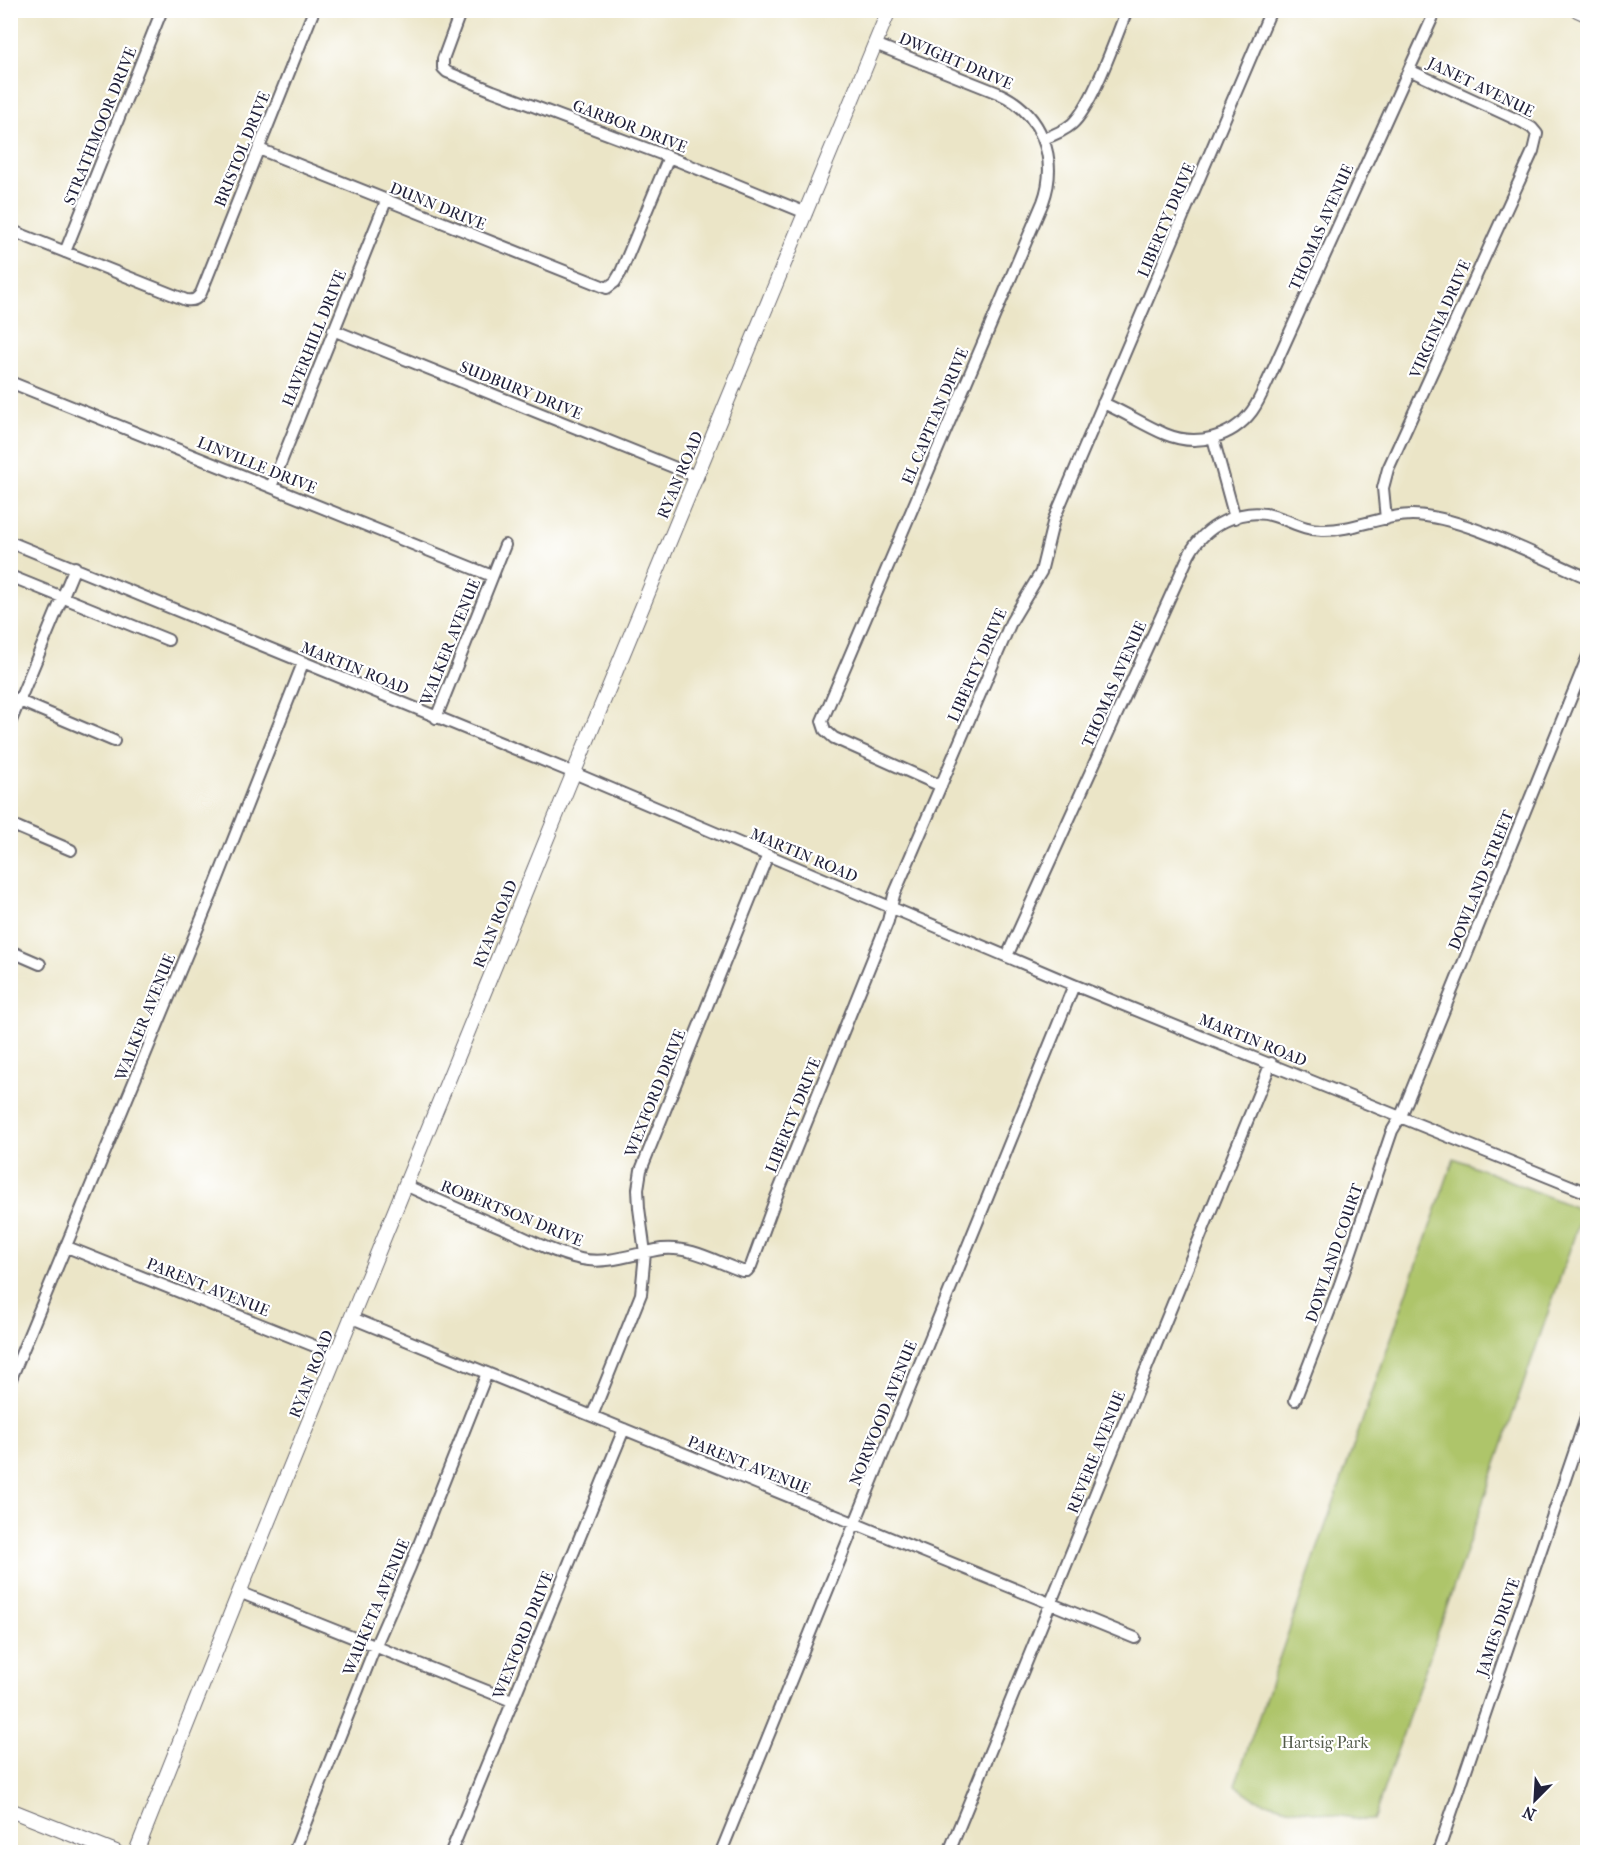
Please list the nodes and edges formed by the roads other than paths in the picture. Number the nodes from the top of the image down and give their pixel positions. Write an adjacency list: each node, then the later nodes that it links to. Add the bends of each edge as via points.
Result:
1 (162, 10): 19 (street, STRATHMOOR DRIVE)
2 (314, 10): 14 (street, BRISTOL DRIVE)
3 (461, 10): 15 (street, GARBOR DRIVE, via 443,68 493,91)
4 (889, 10): 10 (main road, RYAN ROAD)
5 (1127, 10): 13 (street, via 1081,114 1063,131)
6 (1271, 10): 22 (street, LIBERTY DRIVE)
7 (1436, 10): 11 (street, THOMAS AVENUE)
8 (1577, 10): 9 (main road)
9 (1587, 15)
10 (875, 44): 13 (street, DWIGHT DRIVE, via 1006,96 1028,114); 17 (main road, RYAN ROAD)
11 (1409, 70): 12 (street, JANET AVENUE, via 1522,122); 23 (street, THOMAS AVENUE, via 1255,406 1244,421)
12 (1537, 134): 27 (street, VIRGINIA DRIVE, via 1388,469 1383,496)
13 (1043, 139): 43 (street, EL CAPITAN DRIVE, via 1050,170 1043,202 822,721 834,738)
14 (259, 149): 16 (street, DUNN DRIVE); 19 (street, BRISTOL DRIVE, via 197,299 186,300)
15 (669, 157): 16 (street, DUNN DRIVE, via 621,272 607,288); 17 (street, GARBOR DRIVE)
16 (386, 201): 20 (street, HAVERHILL DRIVE)
17 (806, 213): 24 (main road, RYAN ROAD)
18 (10, 230): 19 (street)
19 (65, 252)
20 (333, 330): 24 (street, SUDBURY DRIVE); 25 (street, HAVERHILL DRIVE)
21 (10, 382): 25 (street, LINVILLE DRIVE)
22 (1103, 403): 23 (street, THOMAS AVENUE, via 1174,437); 43 (street, LIBERTY DRIVE, via 1054,519 1041,572 1011,622)
23 (1213, 438): 26 (street)
24 (698, 477): 42 (main road, RYAN ROAD)
25 (271, 487): 32 (street, LINVILLE DRIVE)
26 (1235, 518): 27 (street, via 1261,514 1324,531); 49 (street, THOMAS AVENUE, via 1210,530 1189,555)
27 (1386, 519): 33 (street, via 1414,515 1473,529)
28 (10, 542): 30 (street, MARTIN ROAD)
29 (505, 545): 32 (street, WALKER AVENUE)
30 (75, 567): 34 (street); 37 (street, MARTIN ROAD)
31 (10, 576): 34 (street)
32 (492, 576): 39 (street, WALKER AVENUE)
33 (1587, 578)
34 (62, 596): 35 (street); 38 (street)
35 (168, 640)
36 (1587, 656): 53 (street, DOWLAND STREET)
37 (303, 663): 39 (street, MARTIN ROAD); 56 (street, WALKER AVENUE)
38 (15, 699): 40 (street); 41 (street)
39 (436, 718): 42 (street, MARTIN ROAD)
40 (10, 723)
41 (114, 741)
42 (574, 773): 46 (street, MARTIN ROAD); 54 (main road, RYAN ROAD)
43 (941, 786): 47 (street, LIBERTY DRIVE)
44 (10, 824): 45 (street)
45 (71, 850)
46 (768, 856): 47 (street, MARTIN ROAD); 57 (street, WEXFORD DRIVE, via 641,1170 638,1189)
47 (891, 908): 49 (street, MARTIN ROAD); 58 (street, LIBERTY DRIVE)
48 (10, 951): 50 (street)
49 (1007, 956): 51 (street, MARTIN ROAD)
50 (40, 964)
51 (1074, 985): 52 (street, MARTIN ROAD); 67 (street, NORWOOD AVENUE)
52 (1271, 1063): 53 (street, MARTIN ROAD); 69 (street, REVERE AVENUE)
53 (1401, 1116): 55 (street, MARTIN ROAD); 63 (street, DOWLAND COURT, via 1392,1131)
54 (406, 1186): 57 (street, ROBERTSON DRIVE, via 561,1253 609,1260); 59 (main road, RYAN ROAD)
55 (1587, 1193)
56 (67, 1246): 60 (street, PARENT AVENUE); 62 (street, WALKER AVENUE)
57 (645, 1253): 58 (street, ROBERTSON DRIVE, via 685,1250); 65 (street, WEXFORD DRIVE, via 641,1294)
58 (747, 1270)
59 (352, 1318): 60 (main road, RYAN ROAD); 61 (street, PARENT AVENUE)
60 (338, 1355): 68 (main road, RYAN ROAD)
61 (487, 1373): 65 (street, PARENT AVENUE); 71 (street, WAUKETA AVENUE)
62 (10, 1381)
63 (1295, 1400)
64 (1587, 1412): 80 (street, JAMES DRIVE)
65 (592, 1416): 66 (street, PARENT AVENUE)
66 (624, 1430): 67 (street, PARENT AVENUE); 72 (street, WEXFORD DRIVE)
67 (854, 1524): 69 (street, PARENT AVENUE); 78 (street, NORWOOD AVENUE)
68 (239, 1592): 71 (street); 75 (main road, RYAN ROAD)
69 (1051, 1603): 70 (street, PARENT AVENUE); 79 (street, REVERE AVENUE)
70 (1135, 1638)
71 (375, 1647): 72 (street); 76 (street, WAUKETA AVENUE)
72 (512, 1701): 77 (street, WEXFORD DRIVE)
73 (10, 1810): 74 (main road)
74 (116, 1852)
75 (136, 1852)
76 (294, 1852)
77 (450, 1852)
78 (721, 1852)
79 (949, 1852)
80 (1438, 1852)

